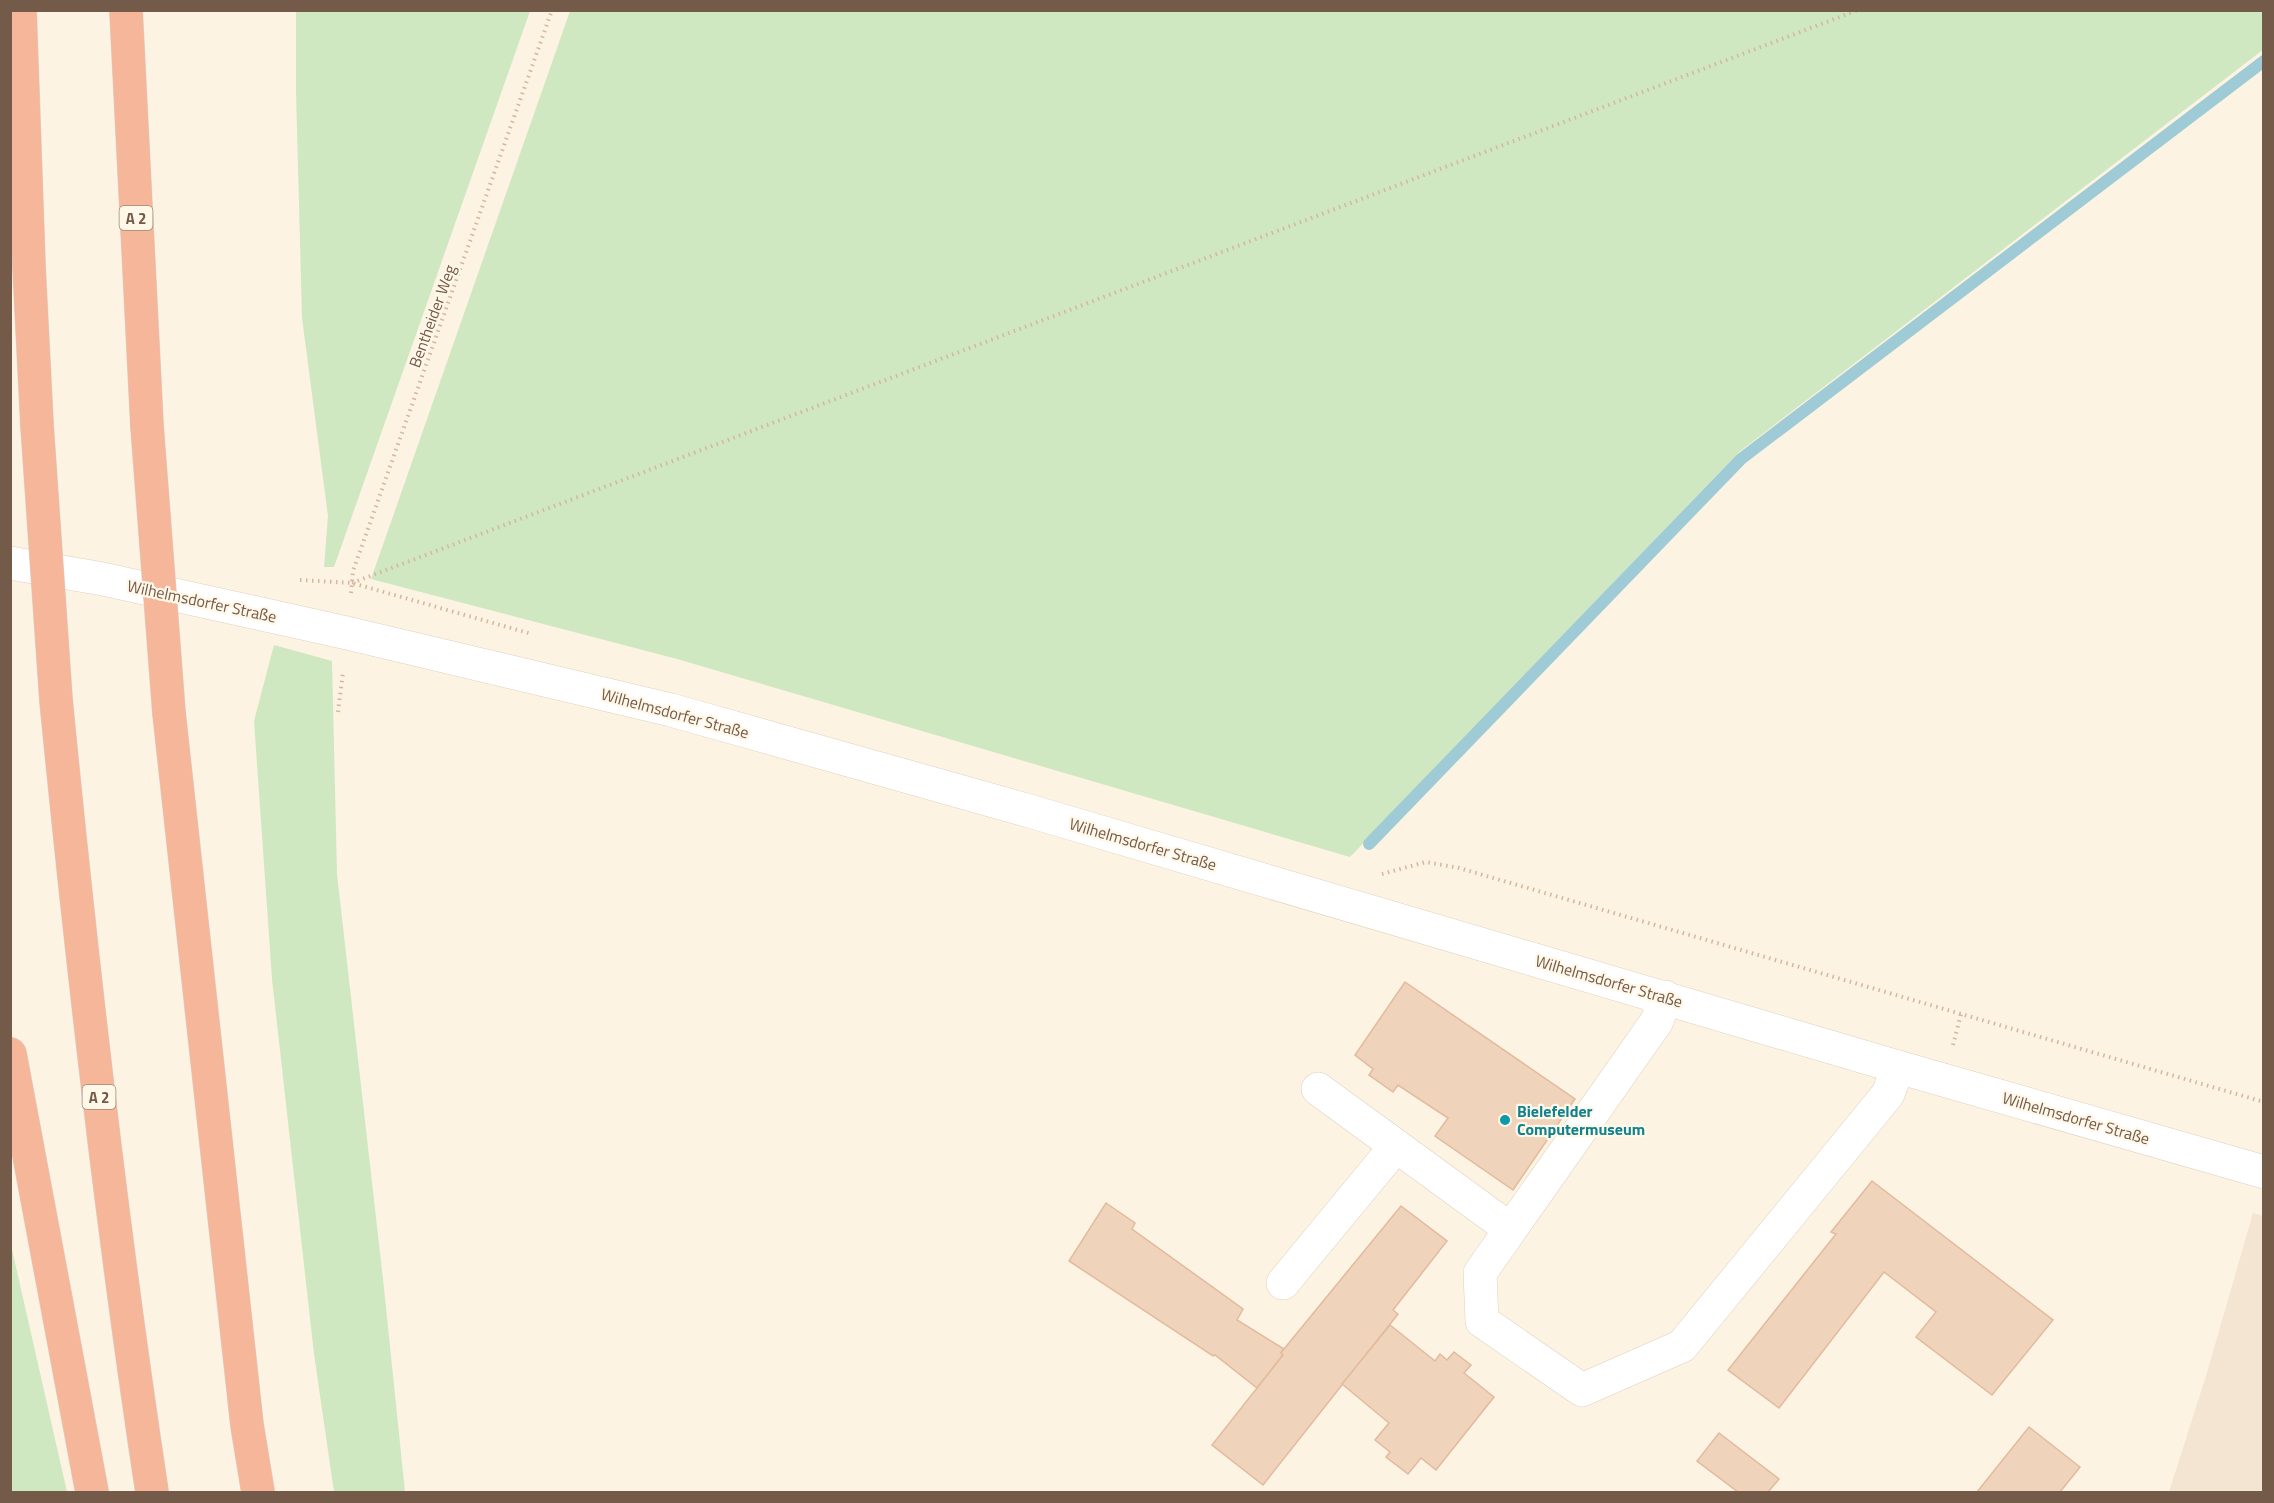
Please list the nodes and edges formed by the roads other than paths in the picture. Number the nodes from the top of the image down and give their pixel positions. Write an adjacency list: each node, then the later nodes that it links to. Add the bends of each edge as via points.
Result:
1 (20, 10): 13 (highway, A 2, bridge, via 37,424 56,700 126,1325)
2 (126, 10): 14 (highway, A 2, bridge, via 147,426 169,713)
3 (10, 563): 4 (street, Wilhelmsdorfer Straße, via 103,579 347,633 683,714)
4 (1665, 997): 6 (street, Wilhelmsdorfer Straße); 10 (street, via 1657,1021)
5 (10, 1054): 12 (highway)
6 (1898, 1067): 9 (street, Wilhelmsdorfer Straße); 10 (street, via 1888,1094 1682,1346 1582,1390 1482,1321 1480,1273)
7 (1318, 1089): 8 (street)
8 (1396, 1146): 10 (street); 11 (street)
9 (2264, 1172)
10 (1510, 1229)
11 (1283, 1283)
12 (92, 1492)
13 (152, 1492)
14 (258, 1492)

